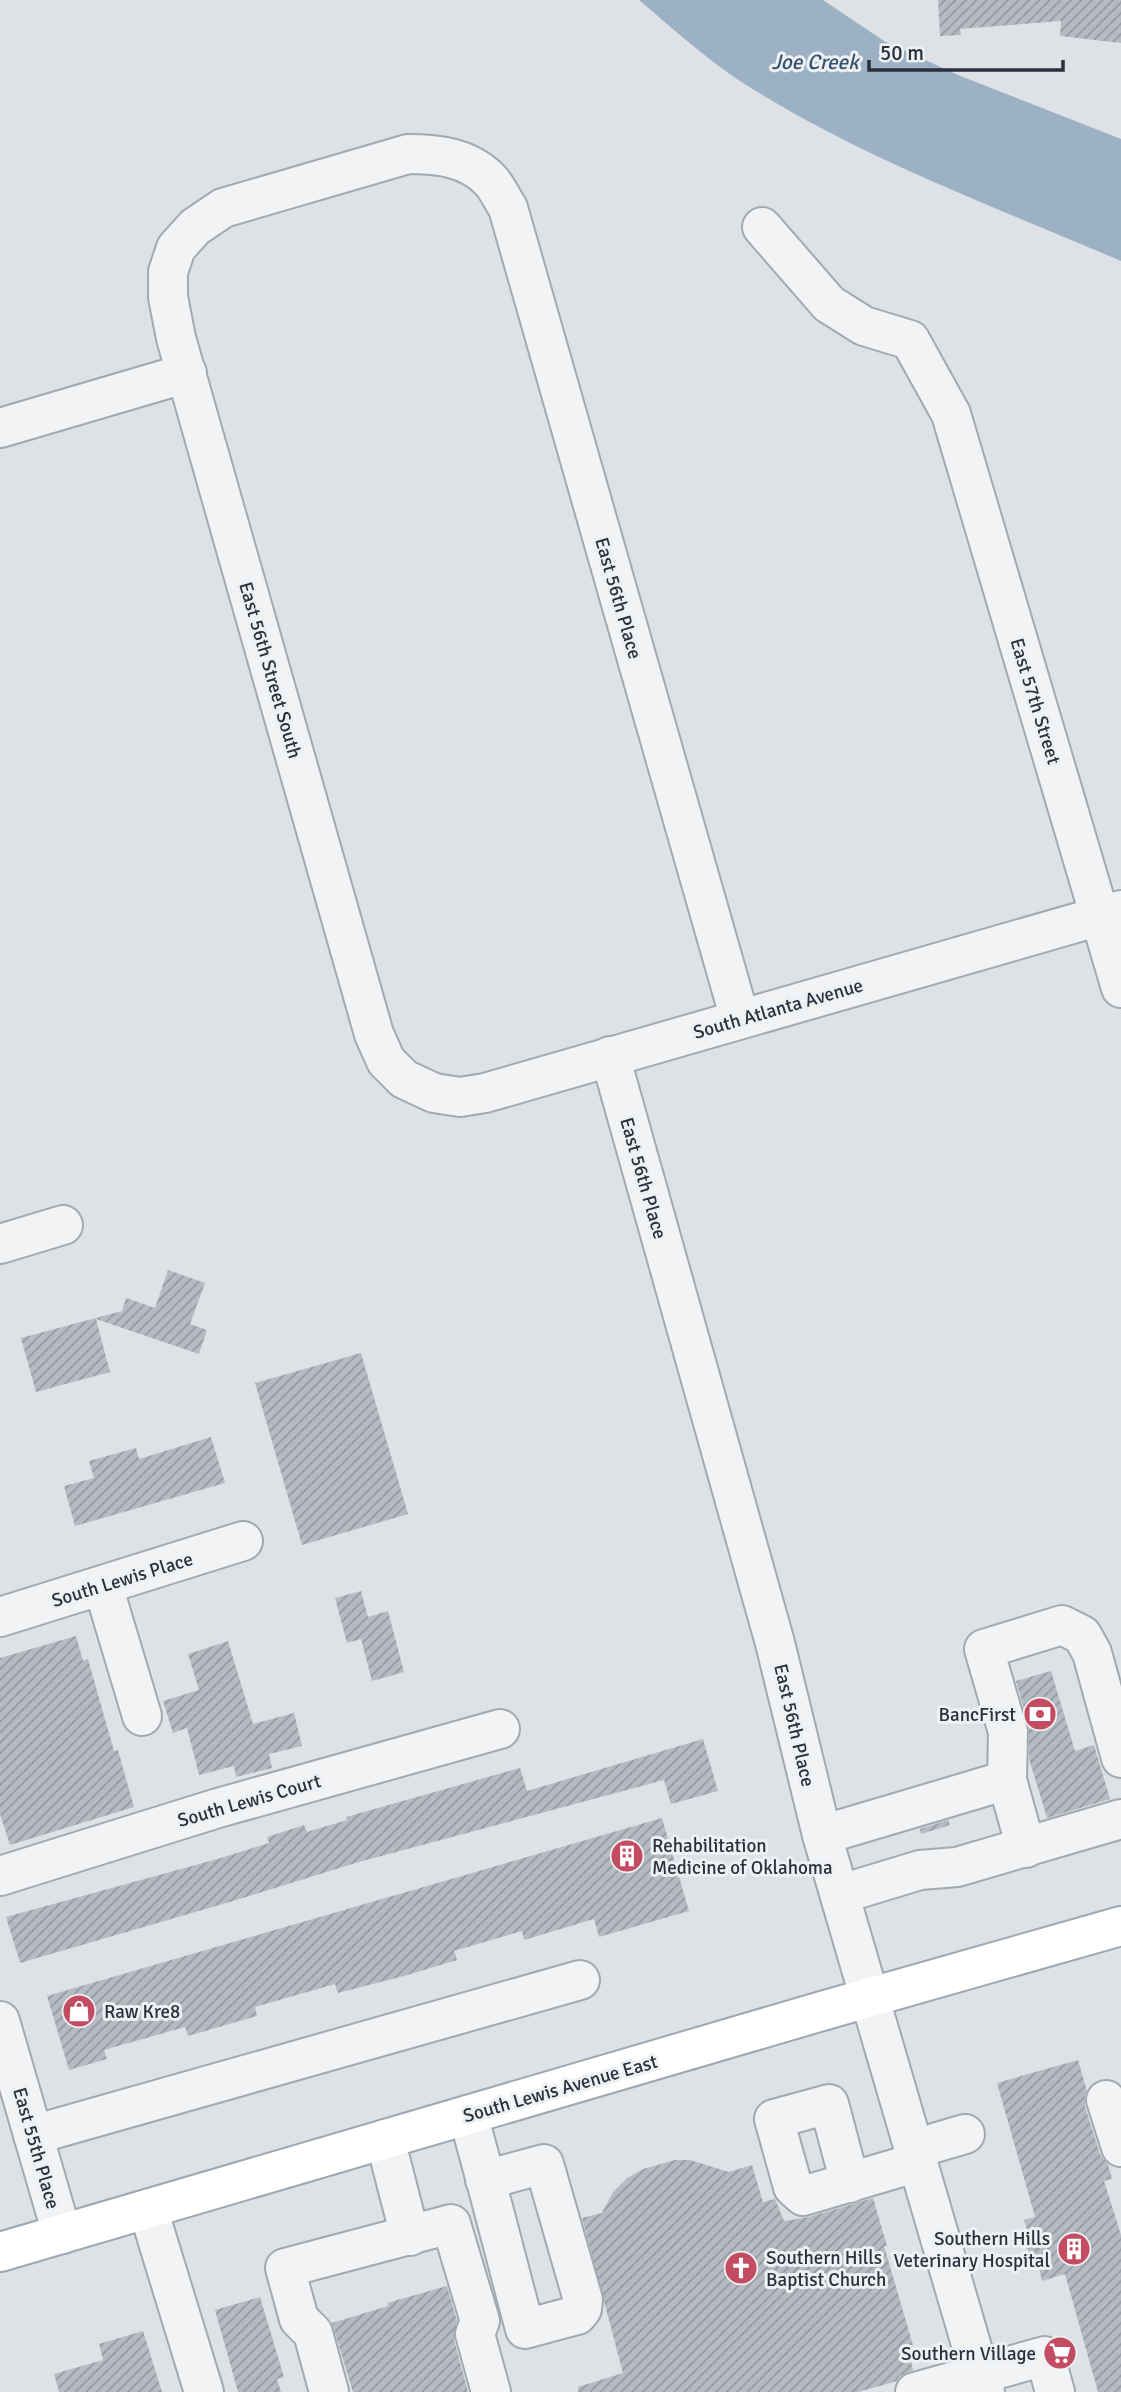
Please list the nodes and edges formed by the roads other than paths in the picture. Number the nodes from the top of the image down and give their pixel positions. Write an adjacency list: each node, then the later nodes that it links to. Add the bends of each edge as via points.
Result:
1 (490, 180): 3 (street, East 56th Street South, via 439,154 408,154 223,208 195,227 176,248 169,272 167,297); 7 (street, East 56th Place, via 508,208)
2 (762, 227): 5 (street, East 57th Street, via 829,304 864,326 910,340 951,414)
3 (187, 373): 4 (street); 9 (street, East 56th Street South, via 374,1034 386,1061 404,1079)
4 (0, 428)
5 (1111, 913): 6 (street, East 57th Street); 7 (street, South Atlanta Avenue)
6 (1121, 988)
7 (740, 1019): 8 (street, South Atlanta Avenue)
8 (610, 1056): 9 (street, South Atlanta Avenue, via 485,1093 460,1097); 20 (street, East 56th Place, via 775,1643)
9 (434, 1093)
10 (63, 1224): 11 (street)
11 (0, 1244)
12 (243, 1541): 13 (street, South Lewis Place)
13 (103, 1586): 14 (street, South Lewis Place); 15 (street)
14 (0, 1616)
15 (142, 1716)
16 (500, 1729): 22 (street, South Lewis Court, via 218,1808)
17 (1121, 1758): 18 (street, via 1092,1653 1082,1635 1062,1625 985,1649 1007,1731)
18 (1007, 1780): 20 (street); 21 (street)
19 (1121, 1819): 21 (street)
20 (822, 1835): 23 (street, East 56th Place)
21 (1026, 1848): 23 (street, via 957,1867 920,1870)
22 (0, 1876)
23 (841, 1894): 26 (street, East 56th Place)
24 (1121, 1926): 26 (main road, South Lewis Avenue East)
25 (580, 1980): 31 (street)
26 (870, 1997): 29 (main road, South Lewis Avenue East); 34 (street, East 56th Place)
27 (0, 2021): 31 (street, East 55th Place)
28 (1106, 2100): 33 (street)
29 (468, 2115): 32 (main road, South Lewis Avenue East); 35 (street)
30 (965, 2134): 34 (street)
31 (33, 2135): 38 (street, East 55th Place)
32 (385, 2139): 37 (main road, South Lewis Avenue East); 39 (street)
33 (1121, 2147)
34 (916, 2156): 36 (street); 41 (street, East 56th Place)
35 (485, 2180)
36 (850, 2183)
37 (148, 2209): 38 (main road, South Lewis Avenue East); 42 (street)
38 (62, 2234): 40 (main road, South Lewis Avenue East)
39 (410, 2236): 43 (street, via 285,2268 299,2319 313,2333); 44 (street, via 451,2224 480,2321 475,2334)
40 (0, 2252)
41 (982, 2383): 45 (street); 46 (street, via 1045,2356)
42 (204, 2392)
43 (329, 2392)
44 (491, 2392)
45 (915, 2392)
46 (1055, 2392)

